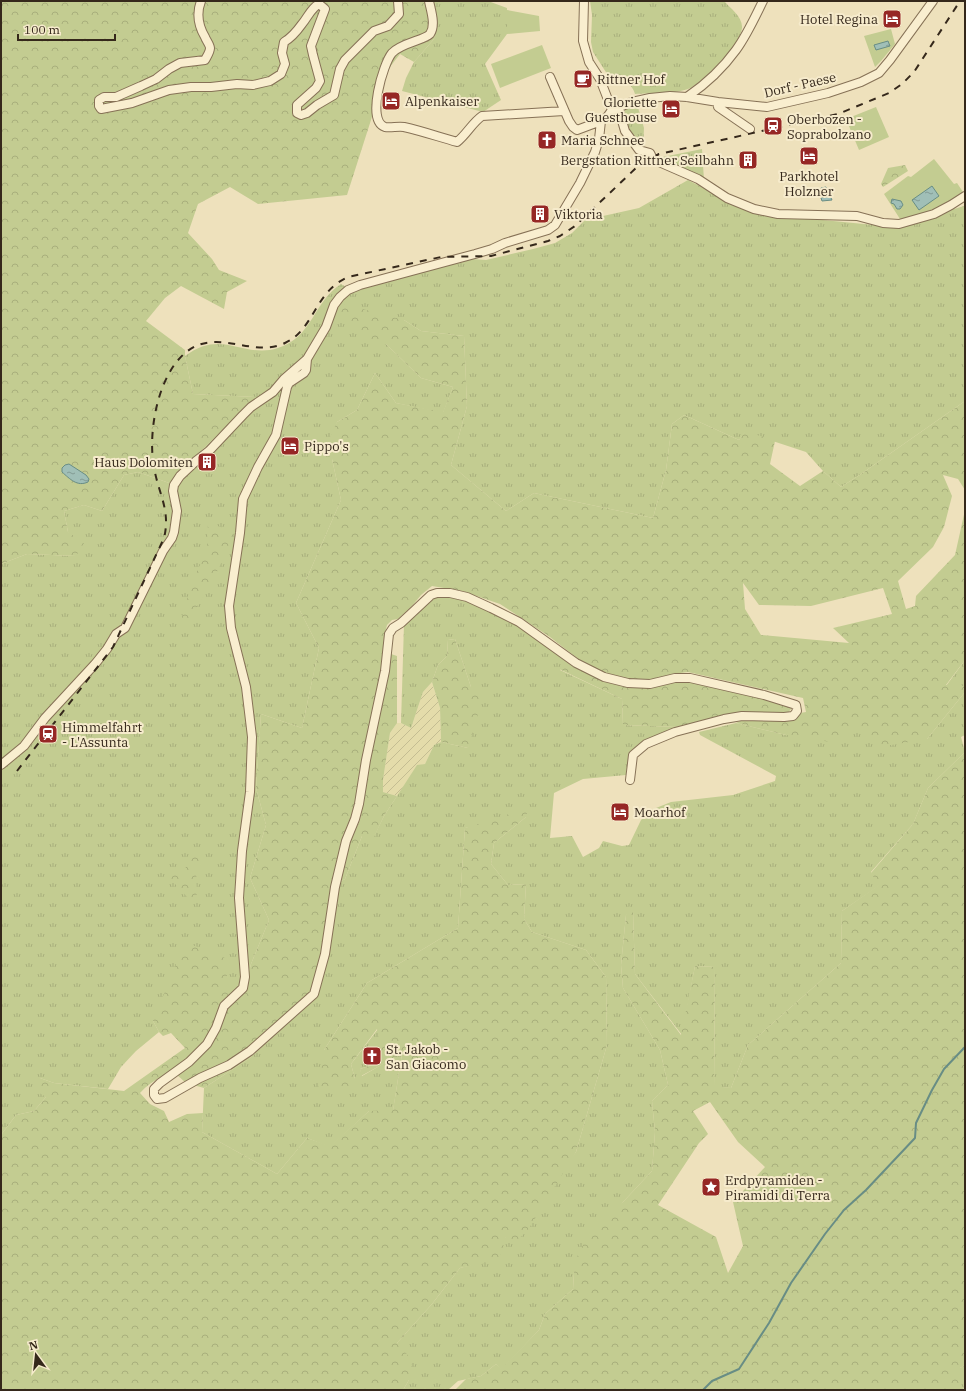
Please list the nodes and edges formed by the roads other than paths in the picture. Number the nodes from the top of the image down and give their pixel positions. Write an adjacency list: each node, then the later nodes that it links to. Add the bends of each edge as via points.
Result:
1 (201, 1): 2 (street, via 197,19 210,47 205,60 180,63 141,86 116,97 104,97 99,100 101,109 132,103 169,90 253,85 270,81 281,74 285,64 282,53 284,42 302,24 313,7 319,4 324,9 311,46 320,81 297,105 297,113 307,113 334,95 340,69 345,60 374,31 388,26 400,14)
2 (398, 1)
3 (429, 1): 11 (street, via 433,21 431,33 405,44 392,53 383,71 377,101 380,123 385,127 402,126 457,142 482,116)
4 (584, 1): 10 (street, via 583,41 589,62)
5 (763, 1): 8 (street, via 737,48 724,65)
6 (933, 1): 9 (street, Dorf - Paese, via 879,73 828,93 767,107)
7 (550, 77): 11 (street)
8 (687, 97): 9 (street, Dorf - Paese); 10 (street, Dorf - Paese, via 650,98)
9 (718, 102): 13 (street, via 718,107)
10 (615, 108): 12 (street, Dorf - Paese); 14 (street, via 639,150 650,153 659,162 698,179 727,198 754,209 778,214 857,216 883,223 899,224 934,214)
11 (564, 111): 12 (street, via 577,130)
12 (601, 121): 15 (street, via 595,152 580,183 554,225 548,230 476,254 348,290 334,305 326,327)
13 (750, 129)
14 (965, 196)
15 (307, 359): 16 (street, via 284,379 274,392 247,411 209,451 180,476 173,491 176,511 172,538 125,628 116,634 95,664 45,718 24,746); 17 (street, via 304,373 287,387 276,435 243,499 229,606 231,628 246,687 252,737 250,792 239,898 245,977 243,988 224,1006 207,1044 189,1062 154,1089 157,1099 165,1098 229,1065 250,1051 314,994 325,954 335,887 346,841 359,804 385,671 389,634 434,594 450,593 467,597 491,608 519,622 576,663 604,677 628,683 650,684 675,678 690,678 796,705 798,711 793,716 742,716 724,719 675,732 646,744 633,755)
16 (1, 765)
17 (630, 780)

